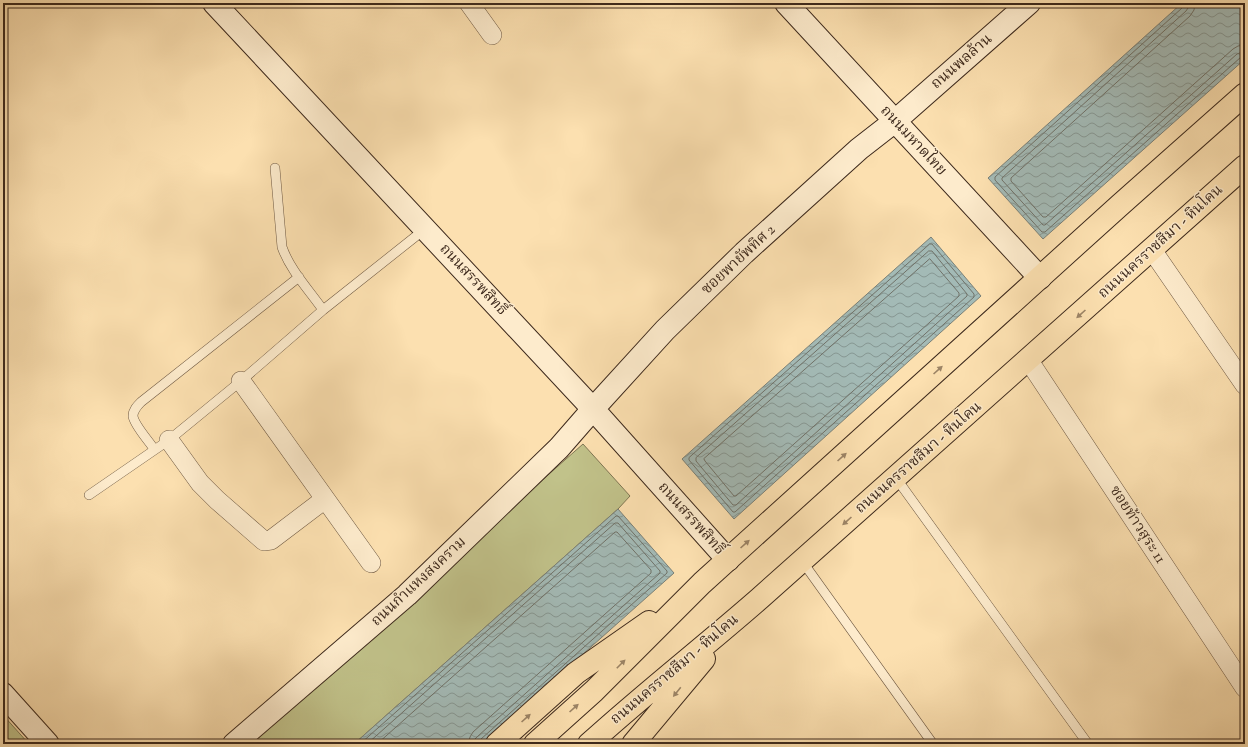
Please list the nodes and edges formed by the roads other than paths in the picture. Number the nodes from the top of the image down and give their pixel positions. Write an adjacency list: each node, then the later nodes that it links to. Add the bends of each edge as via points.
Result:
1 (469, 3): 5 (street)
2 (786, 3): 7 (street, ถนนมหาดไทย)
3 (1029, 3): 7 (street, ถนนพลล้าน)
4 (223, 5): 10 (street, ถนนสรรพสิทธิ์)
5 (492, 34)
6 (1245, 94): 13 (main road)
7 (895, 121): 13 (street, ถนนมหาดไทย); 18 (street, ซอยพายัพทิศ 2, via 859,149 744,253 665,330)
8 (1245, 166): 11 (main road, ถนนนครราชสีมา - หินโคน)
9 (275, 168): 12 (lane, via 282,246 286,258)
10 (425, 229): 14 (lane); 18 (street, ถนนสรรพสิทธิ์)
11 (1152, 250): 15 (main road, ถนนนครราชสีมา - หินโคน, one-way to 15); 17 (street)
12 (299, 277): 14 (lane); 19 (lane, via 135,408 135,423)
13 (1040, 278): 23 (main road, one-way to 13)
14 (324, 310): 16 (lane)
15 (1028, 361): 20 (main road, ถนนนครราชสีมา - หินโคน); 28 (street, ซอยท้าวสุระ 11)
16 (241, 381): 19 (lane); 22 (street)
17 (1245, 385)
18 (593, 409): 23 (street, ถนนสรรพสิทธิ์); 31 (street, ถนนกำแหงสงคราม, via 559,448 407,595)
19 (162, 444): 21 (lane); 22 (street, via 217,500 264,541 271,540)
20 (896, 478): 24 (main road, ถนนนครราชสีมา - หินโคน, one-way to 24); 37 (lane)
21 (89, 495)
22 (325, 499): 25 (street)
23 (728, 560): 26 (main road)
24 (802, 561): 27 (main road, ถนนนครราชสีมา - หินโคน); 36 (lane)
25 (370, 563)
26 (702, 583): 32 (main road, one-way to 26, via 576,673); 33 (main road, one-way to 26, via 594,691)
27 (737, 618): 34 (main road, ถนนนครราชสีมา - หินโคน); 35 (main road, one-way to 35)
28 (1245, 688)
29 (3, 694): 30 (street)
30 (48, 744)
31 (234, 744)
32 (498, 744)
33 (535, 744)
34 (589, 744)
35 (633, 744)
36 (933, 744)
37 (1088, 744)

